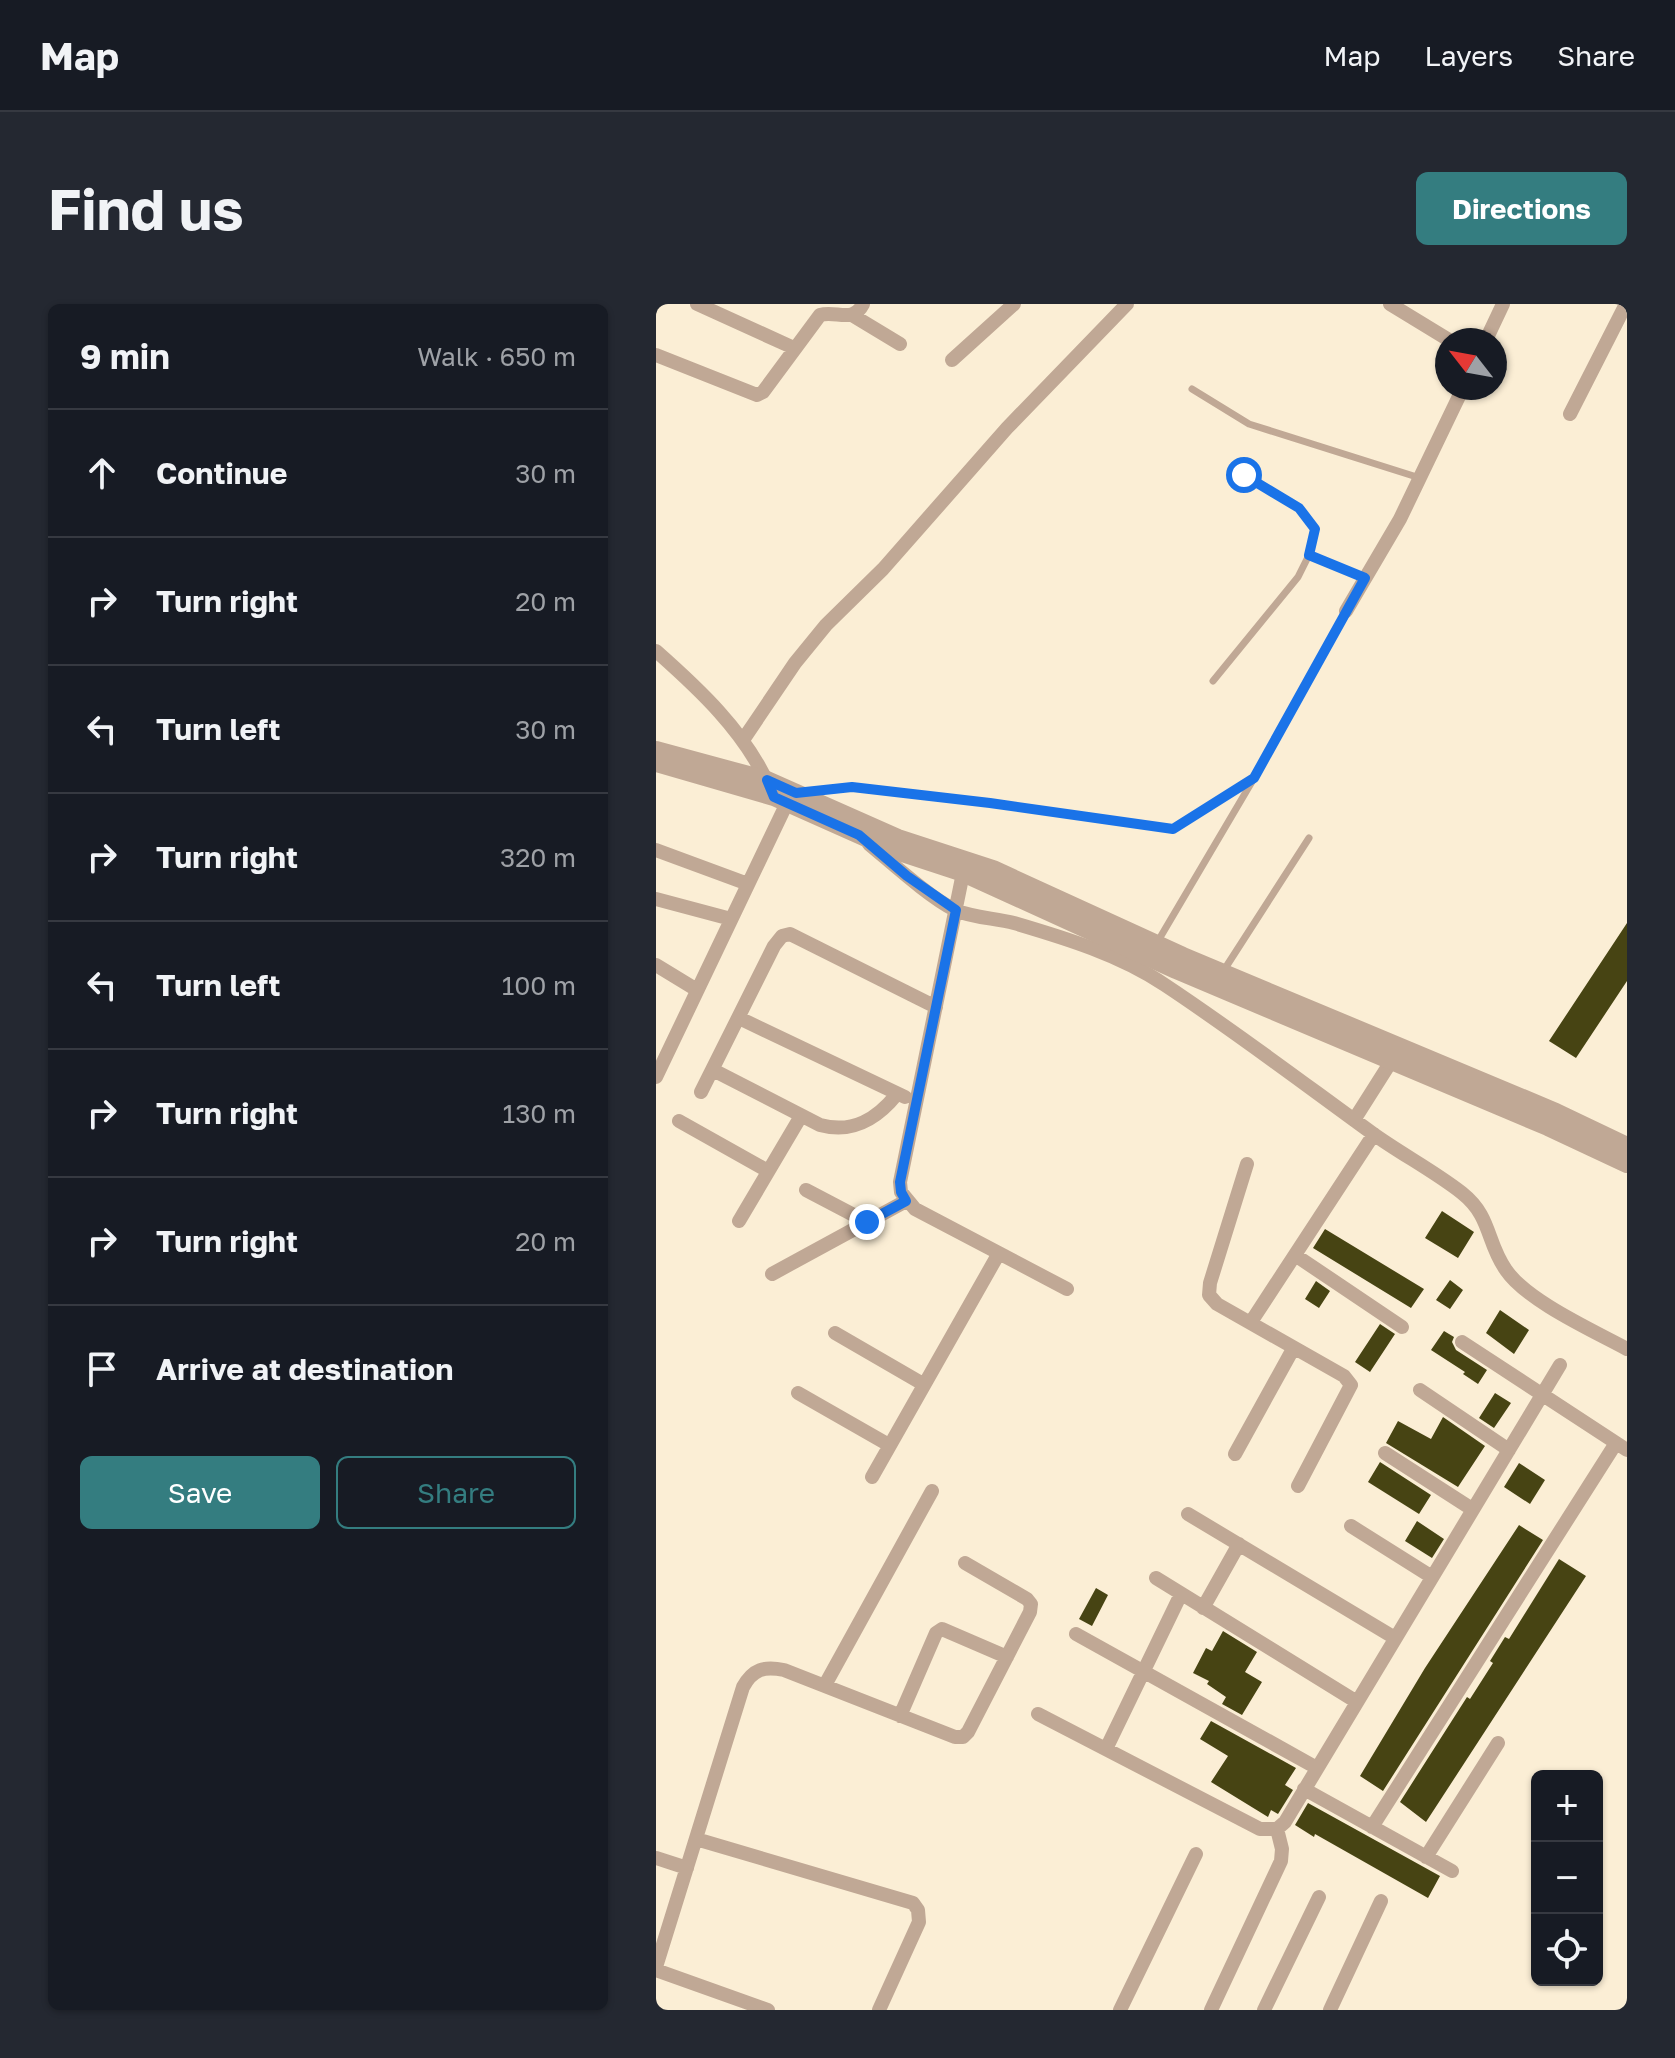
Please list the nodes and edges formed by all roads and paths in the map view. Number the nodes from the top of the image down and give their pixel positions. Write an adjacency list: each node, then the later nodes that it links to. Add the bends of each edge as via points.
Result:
1 (697, 304): 13 (street)
2 (863, 304): 9 (street)
3 (1014, 304): 15 (street)
4 (1127, 304): 26 (street, via 826,625)
5 (1390, 304): 8 (street)
6 (1503, 304): 11 (street)
7 (1622, 305): 18 (street)
8 (1415, 311): 10 (street)
9 (852, 315): 12 (street); 13 (street, via 820,315)
10 (1435, 328)
11 (1492, 328)
12 (900, 344)
13 (794, 348): 14 (street, via 757,395)
14 (656, 355)
15 (952, 360)
16 (1192, 389): 20 (lane, via 1249,424)
17 (1457, 400): 20 (street)
18 (1570, 414)
19 (1244, 475): 21 (lane, via 1299,508 1315,529)
20 (1420, 478): 22 (street)
21 (1309, 555): 22 (lane); 25 (lane, via 1298,577)
22 (1365, 578): 23 (street)
23 (1346, 611): 29 (lane)
24 (656, 651): 26 (street)
25 (1213, 681)
26 (743, 740): 30 (street)
27 (656, 750): 30 (street)
28 (656, 763): 30 (street)
29 (1254, 778): 30 (lane, via 1173,829 852,787); 39 (lane)
30 (781, 794): 31 (street); 35 (street); 39 (street, via 993,869)
31 (859, 835): 34 (street); 37 (street)
32 (1309, 838): 41 (lane)
33 (656, 850): 35 (street)
34 (963, 873): 37 (street); 45 (street)
35 (748, 884): 38 (street)
36 (656, 899): 38 (street)
37 (956, 910): 43 (street); 52 (street, via 1013,923 1121,960 1229,1028)
38 (731, 919): 42 (street)
39 (1156, 943): 41 (street)
40 (656, 965): 42 (street)
41 (1223, 972): 55 (street)
42 (697, 990): 47 (street)
43 (936, 1007): 44 (street, via 790,934 774,946); 50 (street)
44 (739, 1018): 46 (street); 49 (street)
45 (1392, 1060): 52 (street); 57 (street)
46 (713, 1070): 48 (street); 51 (street)
47 (656, 1077)
48 (701, 1092)
49 (897, 1094): 50 (street); 51 (street, via 884,1111 859,1125 834,1129)
50 (916, 1102): 60 (street, via 900,1182)
51 (801, 1116): 58 (street)
52 (1354, 1120): 54 (street)
53 (679, 1121): 58 (street)
54 (1374, 1134): 64 (street); 72 (street, via 1476,1206 1488,1225 1494,1251 1526,1290)
55 (1627, 1146)
56 (1247, 1164): 67 (street, via 1209,1295)
57 (1627, 1164)
58 (768, 1171): 61 (street)
59 (806, 1190): 62 (street)
60 (906, 1201): 62 (street); 63 (street)
61 (739, 1221)
62 (867, 1222): 65 (street)
63 (999, 1253): 66 (street); 74 (street)
64 (1295, 1255): 67 (street); 68 (street)
65 (772, 1274)
66 (1067, 1289)
67 (1251, 1322): 71 (street)
68 (1402, 1327)
69 (835, 1333): 74 (street)
70 (1462, 1342): 77 (street)
71 (1293, 1349): 82 (street); 84 (street, via 1351,1385)
72 (1627, 1349)
73 (1560, 1365): 77 (street)
74 (923, 1384): 78 (street)
75 (1420, 1390): 80 (street)
76 (798, 1393): 78 (street)
77 (1542, 1395): 79 (street); 80 (street)
78 (889, 1445): 83 (street)
79 (1622, 1446): 107 (street)
80 (1509, 1450): 86 (street)
81 (1385, 1453): 86 (street)
82 (1235, 1454)
83 (872, 1477)
84 (1298, 1486)
85 (932, 1491): 99 (street)
86 (1472, 1509): 91 (street)
87 (1188, 1514): 89 (street)
88 (1351, 1526): 91 (street)
89 (1239, 1544): 94 (street); 96 (street)
90 (965, 1563): 97 (street, via 1031,1604)
91 (1432, 1577): 96 (street)
92 (1156, 1578): 93 (street)
93 (1181, 1594): 94 (street); 98 (street)
94 (1203, 1608): 100 (street)
95 (1076, 1634): 98 (street)
96 (1395, 1638): 100 (street)
97 (1007, 1657): 102 (street, via 963,1737); 102 (street, via 942,1629)
98 (1144, 1672): 104 (street); 105 (street)
99 (825, 1685): 102 (street); 109 (street, via 770,1667 749,1677)
100 (1357, 1702): 105 (street)
101 (1038, 1714): 104 (street)
102 (900, 1716)
103 (1498, 1743): 111 (street)
104 (1106, 1749): 108 (street, via 1260,1829)
105 (1317, 1768): 106 (street)
106 (1304, 1789): 107 (street); 108 (street)
107 (1372, 1827): 111 (street)
108 (1277, 1829): 122 (street, via 1281,1861)
109 (696, 1839): 113 (street); 120 (street, via 913,1903 919,1922)
110 (1196, 1854): 121 (street)
111 (1426, 1857): 114 (street)
112 (656, 1858): 113 (street)
113 (687, 1868): 117 (street)
114 (1452, 1871)
115 (1319, 1897): 123 (street)
116 (1381, 1901): 124 (street)
117 (656, 1969): 118 (street)
118 (733, 2005): 119 (street)
119 (768, 2010)
120 (879, 2010)
121 (1120, 2010)
122 (1211, 2010)
123 (1264, 2010)
124 (1330, 2010)

